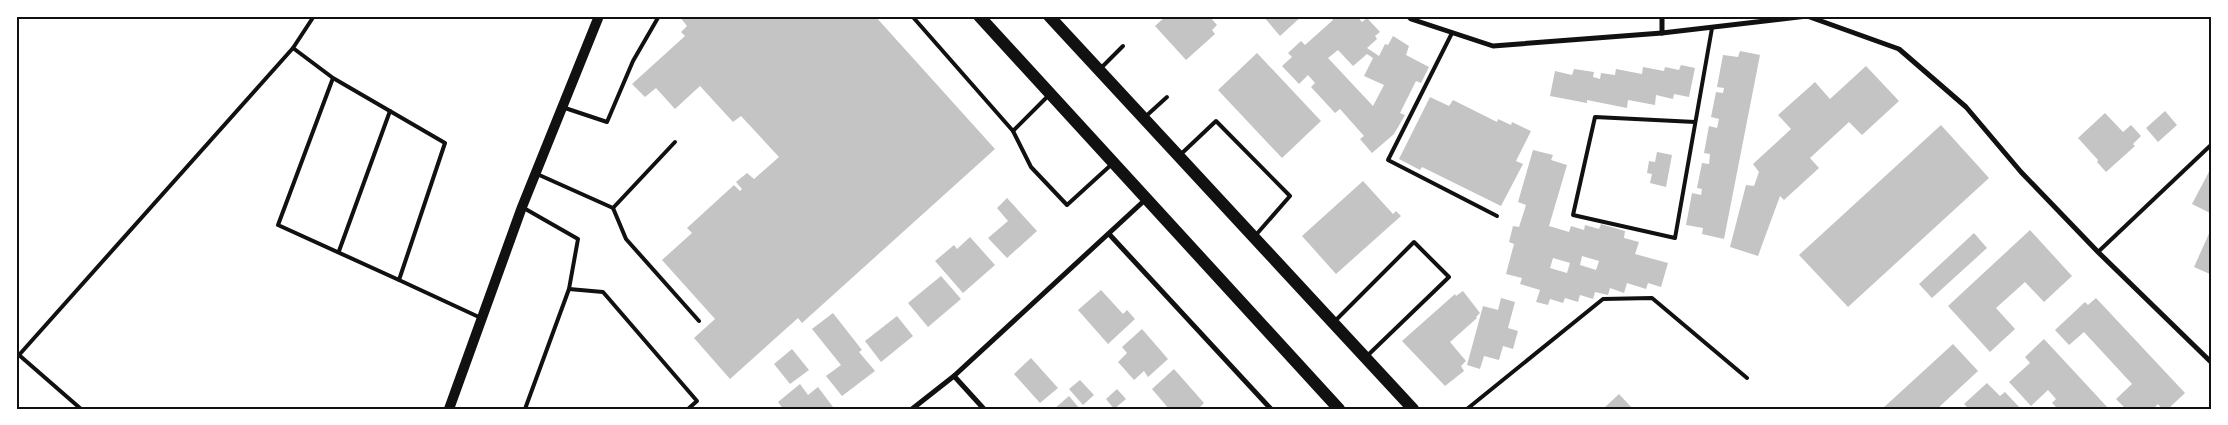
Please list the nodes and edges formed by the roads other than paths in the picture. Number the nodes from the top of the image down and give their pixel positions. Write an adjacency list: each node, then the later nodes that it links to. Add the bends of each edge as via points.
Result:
1 (314, 16): 13 (lane)
2 (600, 16): 18 (main road)
3 (659, 16): 18 (lane, via 633,61 607,122)
4 (912, 16): 22 (lane)
5 (979, 16): 16 (main road)
6 (1048, 16): 14 (main road)
7 (1408, 16): 10 (street)
8 (1662, 16): 11 (street)
9 (1712, 28): 11 (street); 21 (lane); 35 (street, via 1807,16 1899,49 1966,107 2021,172)
10 (1452, 33): 11 (street, via 1493,46); 31 (lane, via 1388,160)
11 (1662, 33)
12 (1123, 46): 14 (lane)
13 (293, 48): 15 (lane); 45 (lane, via 18,355)
14 (1099, 71): 20 (main road)
15 (333, 78): 19 (lane); 34 (lane, via 278,225)
16 (1050, 93): 22 (lane); 26 (main road)
17 (1167, 96): 20 (lane)
18 (562, 107): 27 (main road)
19 (390, 111): 34 (lane); 36 (lane, via 445,143)
20 (1143, 119): 25 (main road)
21 (1695, 122): 21 (lane, via 1675,238 1573,215 1595,117)
22 (1014, 131): 26 (lane, via 1031,166 1067,205)
23 (675, 142): 30 (lane)
24 (2212, 144): 35 (lane)
25 (1178, 157): 33 (main road); 33 (lane, via 1216,121 1290,196)
26 (1114, 162): 28 (main road)
27 (535, 173): 29 (main road); 30 (lane)
28 (1148, 198): 32 (street); 52 (main road)
29 (522, 207): 37 (lane, via 578,239); 38 (main road)
30 (613, 208): 39 (lane, via 626,239)
31 (1497, 216)
32 (1109, 234): 43 (street); 51 (street)
33 (1254, 238): 40 (main road)
34 (339, 251): 36 (lane)
35 (2098, 252): 42 (street)
36 (399, 280): 38 (lane)
37 (569, 289): 47 (lane); 48 (lane, via 603,292 697,401)
38 (482, 318): 46 (main road)
39 (699, 321)
40 (1333, 323): 41 (main road); 41 (lane, via 1414,242 1448,277)
41 (1366, 358): 53 (main road)
42 (2212, 362)
43 (954, 376): 49 (street); 50 (street)
44 (1746, 378): 54 (lane, via 1652,298 1603,299)
45 (81, 409)
46 (449, 409)
47 (525, 409)
48 (688, 409)
49 (912, 409)
50 (984, 409)
51 (1271, 409)
52 (1339, 409)
53 (1413, 409)
54 (1467, 409)

